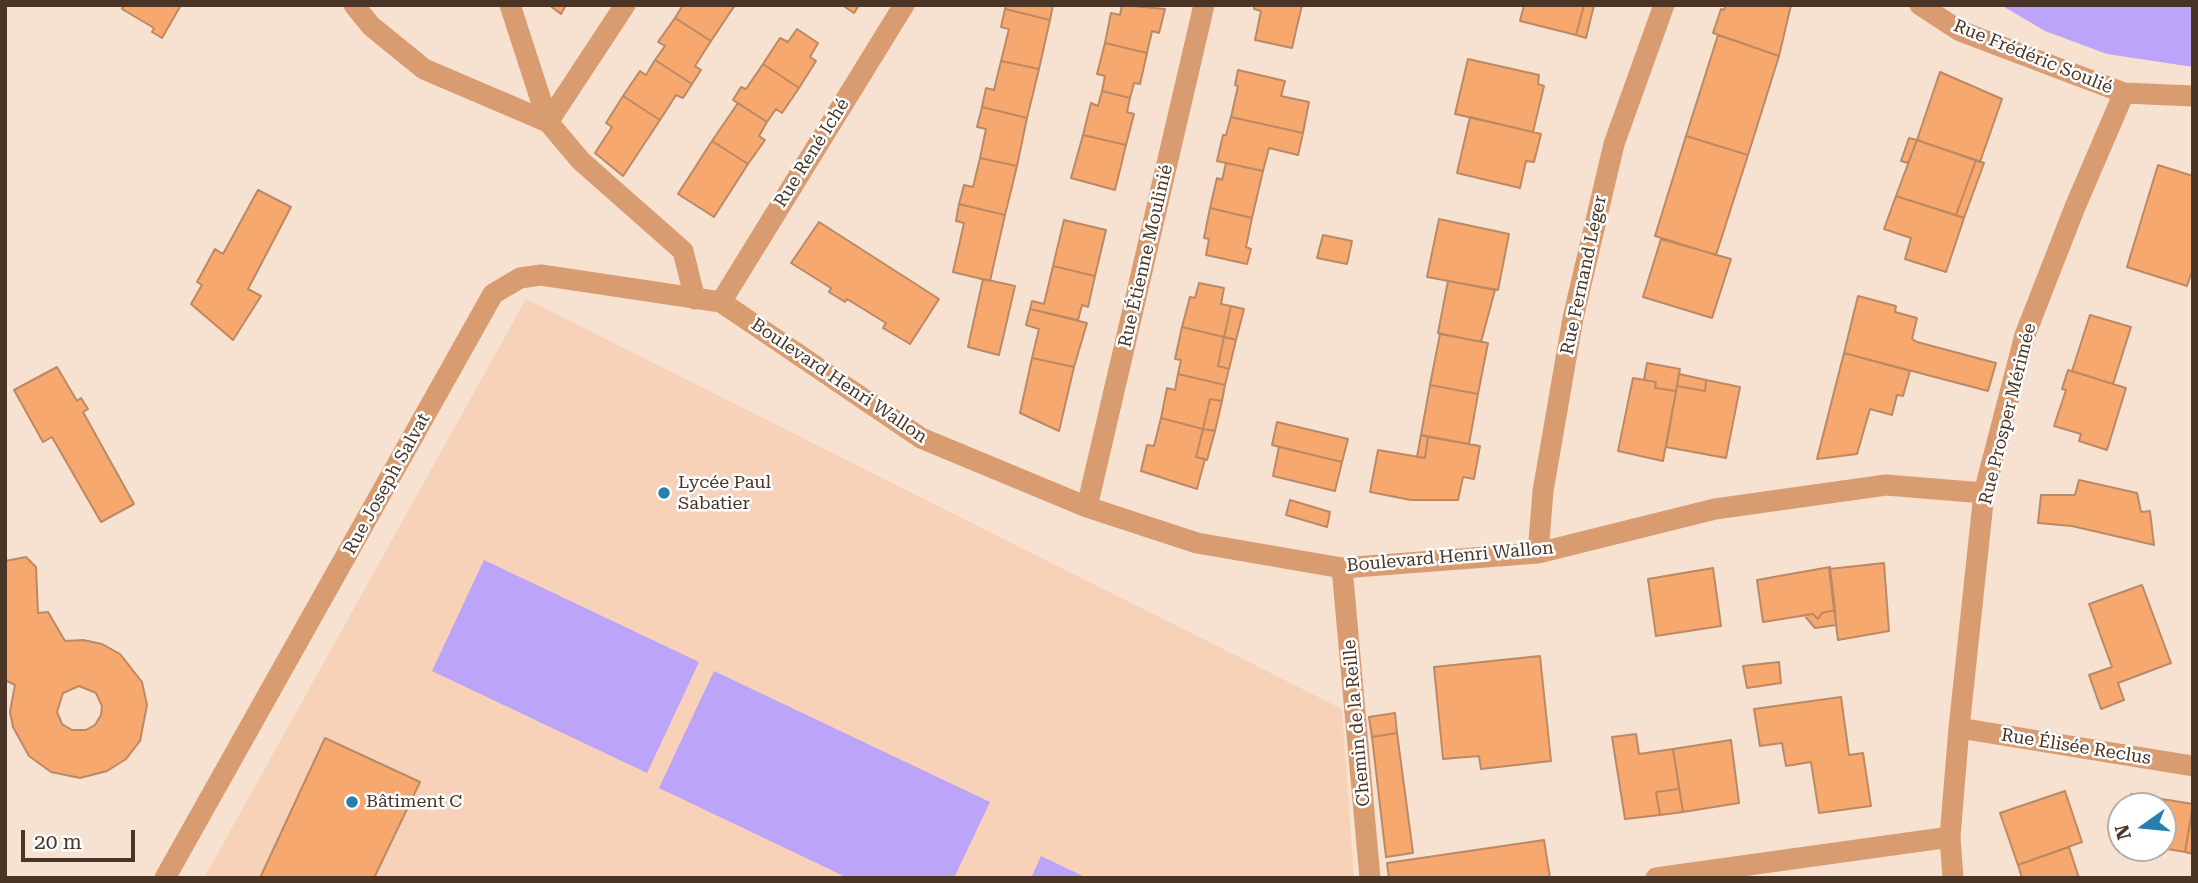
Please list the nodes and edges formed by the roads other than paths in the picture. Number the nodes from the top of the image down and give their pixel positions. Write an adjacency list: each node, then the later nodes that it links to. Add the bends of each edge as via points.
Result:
1 (354, 5): 10 (street, via 371,26 424,69)
2 (510, 5): 10 (street)
3 (625, 5): 10 (street)
4 (904, 5): 12 (street, Rue René Iché)
5 (1204, 5): 14 (street, Rue Étienne Moulinié)
6 (1664, 5): 15 (street, Rue Fernand Léger, via 1614,144 1573,318 1543,491)
7 (1920, 5): 8 (street, Rue Frédéric Soulié, via 1960,31)
8 (2124, 93): 9 (street, Rue Frédéric Soulié); 13 (street, Rue Prosper Mérimée, via 2025,335)
9 (2193, 96)
10 (548, 122): 11 (street, via 581,161 683,251)
11 (695, 299): 12 (street, Rue Joseph Salvat); 20 (street, Rue Joseph Salvat, via 541,275 520,278 493,294)
12 (720, 302): 14 (street, Boulevard Henri Wallon, via 921,438)
13 (1984, 493): 15 (street, Boulevard Henri Wallon, via 1886,485 1715,509); 17 (street, Rue Prosper Mérimée)
14 (1087, 507): 16 (street, Boulevard Henri Wallon, via 1196,543)
15 (1538, 553): 16 (street, Boulevard Henri Wallon)
16 (1342, 568): 21 (street, Chemin de la Reille)
17 (1959, 728): 18 (street, Rue Élisée Reclus); 19 (street, Rue Prosper Mérimée)
18 (2193, 766)
19 (1951, 837): 22 (street); 23 (street, Rue Prosper Mérimée)
20 (165, 878)
21 (1370, 878)
22 (1656, 878)
23 (1953, 878)

